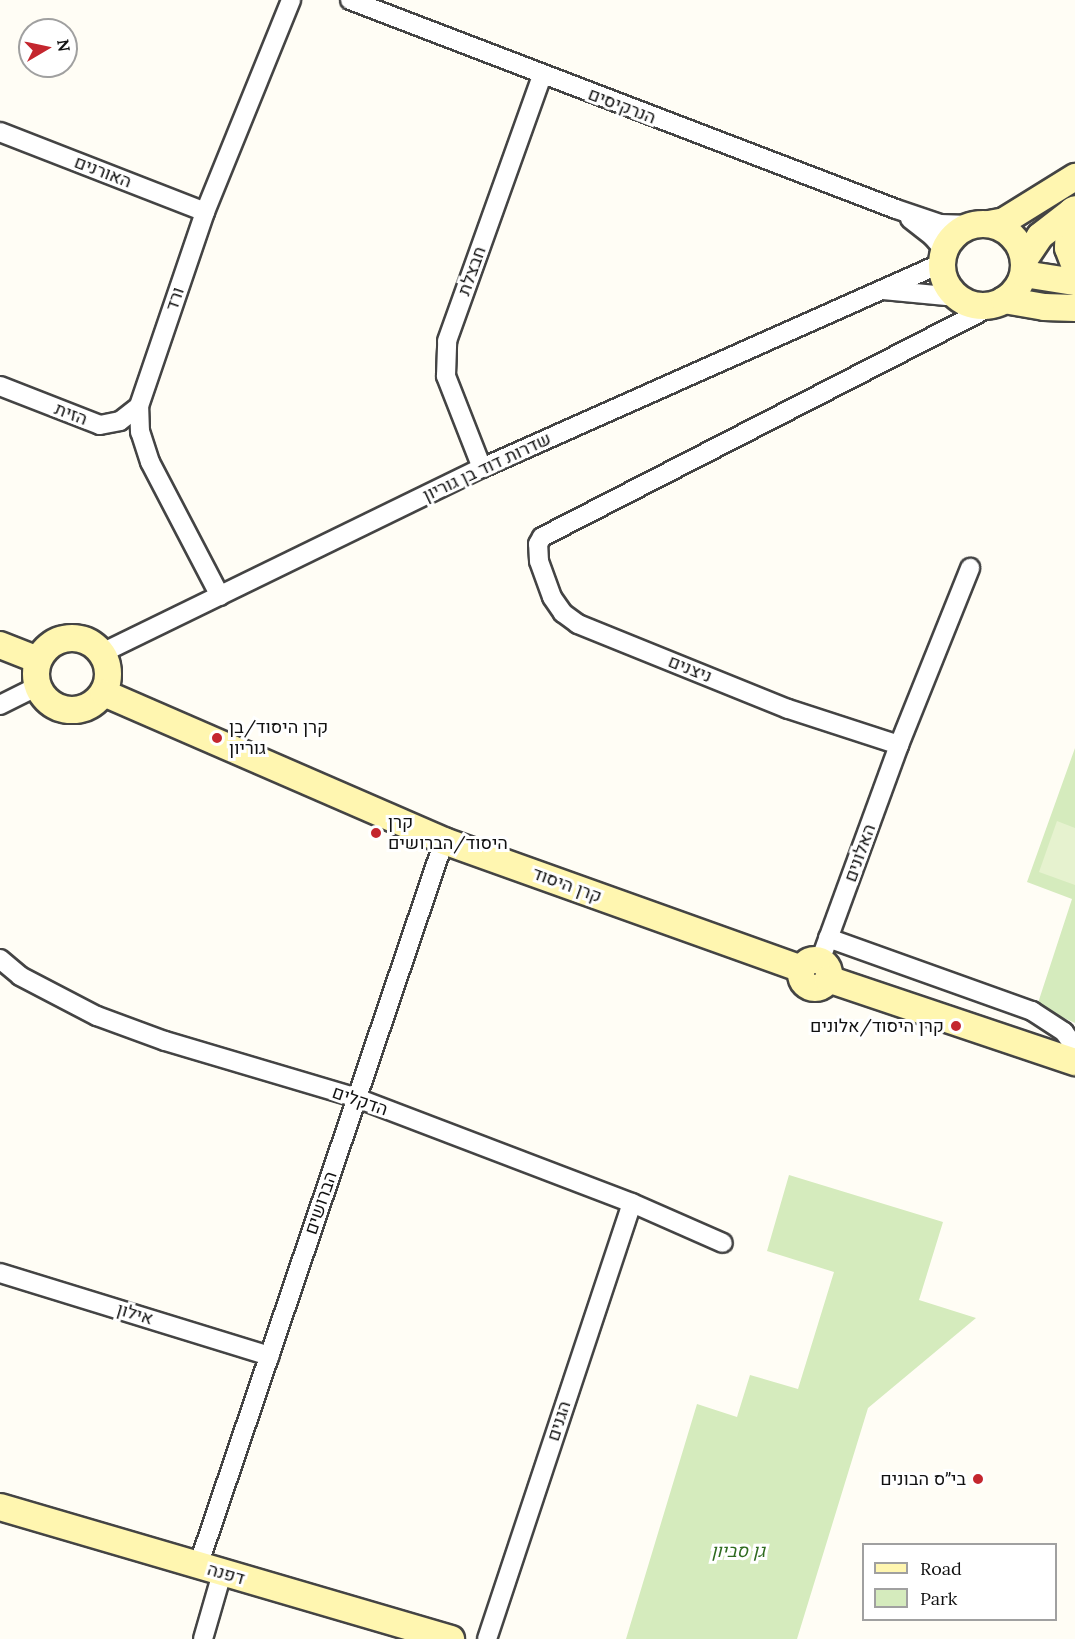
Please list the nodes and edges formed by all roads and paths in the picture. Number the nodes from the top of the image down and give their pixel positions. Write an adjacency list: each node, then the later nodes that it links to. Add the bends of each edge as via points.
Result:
1 (291, 0): 8 (street, ורד)
2 (350, 0): 3 (street, הנרקיסים)
3 (542, 76): 6 (street, הנרקיסים); 20 (street, חבצלת, via 447,341 446,376)
4 (0, 132): 8 (street, האורנים)
5 (1075, 177): 9 (street, via 1004,221)
6 (896, 209): 9 (street, הנרקיסים, via 940,224); 10 (street, הנרקיסים, via 932,236)
7 (1074, 210): 11 (street, via 1068,228 1068,248); 12 (street, via 1040,236)
8 (205, 212): 19 (street, ורד)
9 (980, 225): 10 (street, via 959,231); 12 (street, via 1006,230 1015,238)
10 (943, 256): 14 (street, שדרות דוד בן גוריון); 15 (street, via 944,275)
11 (1075, 266)
12 (1024, 267): 13 (street); 16 (street, via 1013,293)
13 (1075, 282)
14 (876, 291): 15 (street, שדרות דוד בן גוריון); 20 (street, שדרות דוד בן גוריון)
15 (957, 297): 16 (street, via 981,306)
16 (999, 302): 17 (street); 29 (street, ניצנים, via 542,537 537,553 552,597 563,613 578,624 788,709)
17 (1075, 308)
18 (0, 386): 19 (street, הזית, via 100,425 120,421)
19 (139, 406): 22 (street, ורד, via 140,432 150,462)
20 (482, 468): 22 (street, שדרות דוד בן גוריון)
21 (970, 568): 29 (street, האלונים)
22 (220, 596): 24 (street, שדרות דוד בן גוריון)
23 (0, 645): 25 (street)
24 (102, 653): 25 (street, via 85,640 74,638 52,643); 27 (street, via 109,677)
25 (38, 660): 26 (street)
26 (38, 686): 27 (street, via 53,706 65,711 87,708); 28 (street)
27 (104, 693): 30 (street, קרן היסוד)
28 (0, 705)
29 (899, 745): 32 (street, האלונים)
30 (444, 841): 32 (street, קרן היסוד); 35 (street, הברושים)
31 (0, 959): 35 (street, הדקלים, via 20,976 97,1016 165,1041)
32 (819, 962): 33 (street, via 1032,1011 1064,1032); 34 (street, קרן היסוד)
33 (1075, 1047)
34 (1075, 1062)
35 (357, 1098): 36 (street, הדקלים); 39 (street, הברושים)
36 (632, 1203): 37 (street, הדקלים); 44 (street, הגנים)
37 (723, 1243)
38 (0, 1273): 39 (street, אילון)
39 (270, 1356): 41 (street, הברושים)
40 (0, 1507): 41 (street, דפנה)
41 (210, 1570): 42 (street, הברושים); 43 (street, דפנה)
42 (203, 1639)
43 (452, 1639)
44 (487, 1639)

